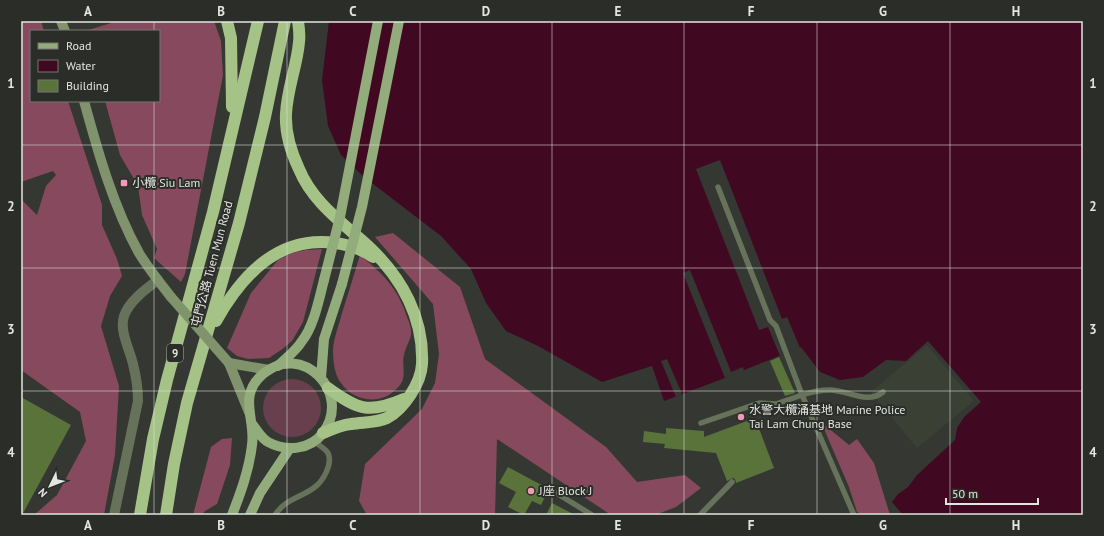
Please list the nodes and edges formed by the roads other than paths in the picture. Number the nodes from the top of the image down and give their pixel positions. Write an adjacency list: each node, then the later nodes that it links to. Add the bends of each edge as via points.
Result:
1 (227, 21): 8 (highway)
2 (231, 21): 8 (lane)
3 (258, 21): 10 (highway, 屯門公路 Tuen Mun Road / 9)
4 (285, 21): 14 (highway, 屯門公路 Tuen Mun Road / 9, via 266,117)
5 (298, 21): 12 (highway, via 299,42 286,115 288,139 293,154 308,187 319,201 369,247)
6 (378, 21): 16 (main road, bridge, via 343,202 324,280 305,337 292,353)
7 (399, 21): 17 (main road, bridge, via 363,200 342,284 324,339)
8 (231, 38): 10 (highway)
9 (84, 102): 13 (main road, via 122,218 140,254)
10 (232, 128): 30 (highway, 屯門公路 Tuen Mun Road / 9, via 213,212 167,380 153,439)
11 (718, 187): 20 (lane)
12 (392, 273): 14 (highway, via 369,254 351,246 323,242 299,244 276,254 253,270); 21 (highway, via 411,302 421,336 420,377)
13 (158, 280): 15 (main road, bridge); 29 (street, via 134,301 124,318 124,334 133,363 138,401)
14 (207, 335): 31 (highway, 屯門公路 Tuen Mun Road / 9, via 186,410)
15 (229, 363): 16 (main road); 22 (main road)
16 (274, 368): 17 (main road, via 290,364 302,365); 22 (main road, via 262,374 255,382 248,401)
17 (321, 378): 18 (main road)
18 (328, 388): 21 (highway, via 353,404 370,408 384,407); 25 (main road, via 332,410 329,423)
19 (883, 392): 20 (lane, via 878,397 868,398 831,390 811,392)
20 (802, 396): 23 (lane, via 776,404 759,403); 37 (lane)
21 (408, 397): 25 (highway, via 387,418 342,426)
22 (249, 412): 24 (main road)
23 (701, 423)
24 (252, 424): 26 (main road, via 267,441); 32 (main road, via 253,442 246,477)
25 (318, 437): 26 (main road, via 306,445); 34 (lane, via 328,453 328,469 315,487 289,500)
26 (290, 448): 33 (main road, via 260,493)
27 (732, 482): 36 (lane)
28 (553, 491): 35 (lane)
29 (114, 515)
30 (140, 515)
31 (166, 515)
32 (232, 515)
33 (250, 515)
34 (275, 515)
35 (592, 515)
36 (700, 515)
37 (854, 515)

